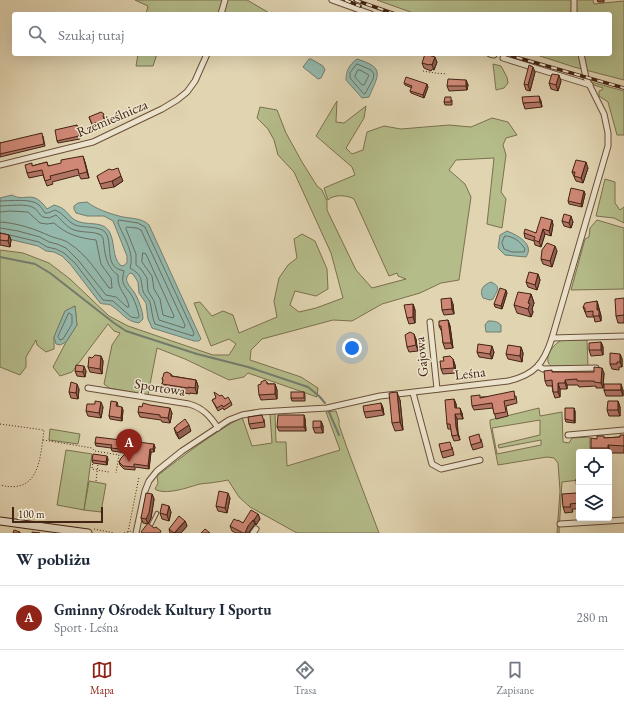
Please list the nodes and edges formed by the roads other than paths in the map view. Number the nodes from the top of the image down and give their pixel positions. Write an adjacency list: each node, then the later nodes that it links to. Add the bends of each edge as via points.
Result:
1 (225, 0): 4 (street)
2 (332, 0): 5 (street)
3 (574, 0): 6 (street)
4 (222, 12)
5 (365, 12)
6 (574, 12)
7 (206, 56): 11 (street, Rzemieślnicza, via 187,92 162,109 93,142)
8 (581, 56): 10 (street, Leśna)
9 (503, 58): 10 (street)
10 (590, 85): 14 (street, Leśna, via 604,114 608,146)
11 (0, 165)
12 (430, 322): 18 (street, Gajowa)
13 (624, 336): 14 (street)
14 (552, 338): 15 (street, Leśna, via 543,361)
15 (538, 366): 16 (street, via 544,369); 18 (street, Leśna, via 513,380)
16 (596, 368)
17 (88, 388): 20 (street, Sportowa, via 189,404 203,410)
18 (437, 389): 19 (street, Leśna)
19 (413, 393): 20 (street, Leśna, via 380,396 327,408 249,414 229,420); 23 (street, via 432,464 441,469)
20 (218, 428): 29 (street, Leśna, via 170,460 149,481)
21 (624, 430): 22 (street)
22 (568, 435)
23 (480, 460)
24 (157, 513): 30 (lane)
25 (624, 520): 27 (street)
26 (0, 521): 28 (main road)
27 (560, 524)
28 (88, 533)
29 (136, 533)
30 (146, 533)

